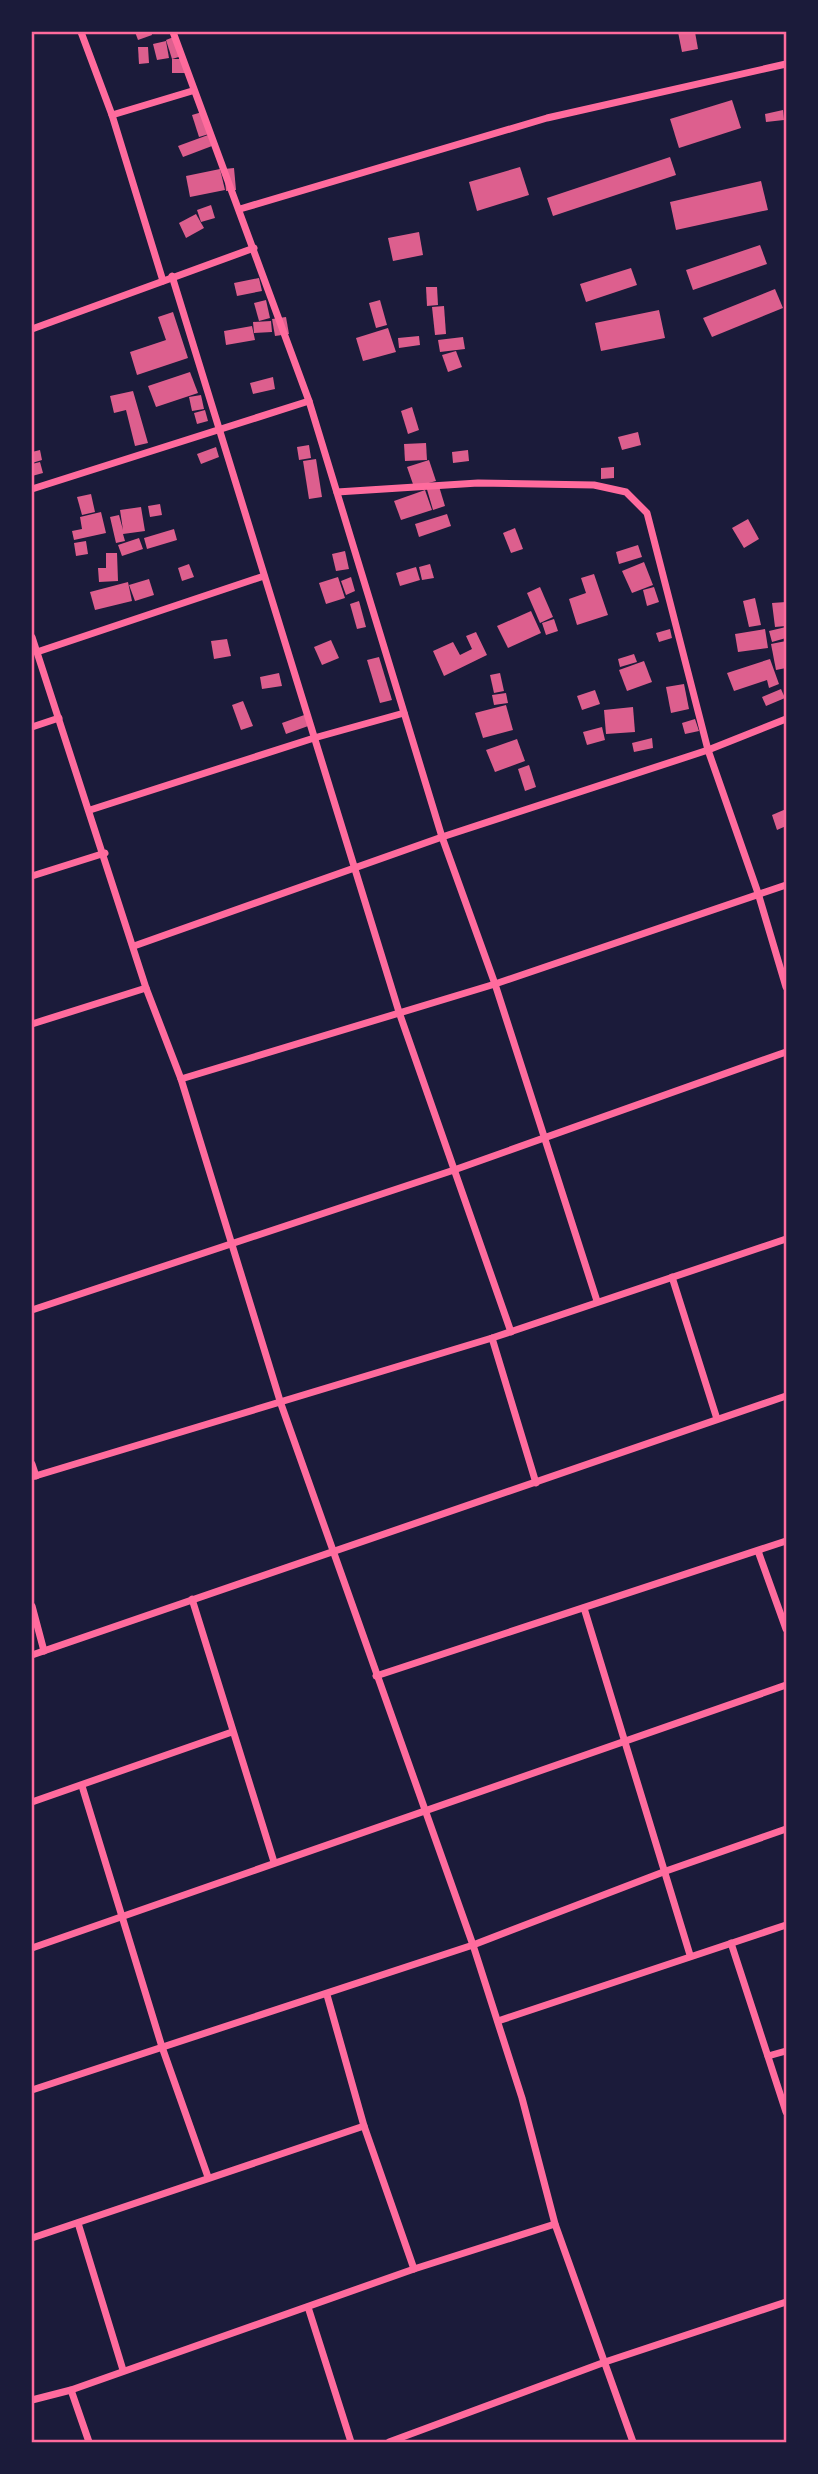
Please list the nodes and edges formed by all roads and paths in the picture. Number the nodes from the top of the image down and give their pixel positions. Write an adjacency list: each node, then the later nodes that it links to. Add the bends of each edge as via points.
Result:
1 (81, 32): 5 (street)
2 (173, 32): 4 (street)
3 (786, 64): 6 (street, via 547,118)
4 (192, 92): 5 (street); 6 (street)
5 (112, 115): 9 (street)
6 (240, 209): 7 (street)
7 (254, 248): 8 (street); 11 (street)
8 (172, 276): 9 (street); 12 (street)
9 (163, 281): 10 (street)
10 (32, 329)
11 (309, 401): 12 (street); 14 (street)
12 (217, 429): 13 (street); 15 (street)
13 (32, 489)
14 (337, 492): 18 (street); 23 (street, via 478,483 594,485 626,492 647,513)
15 (264, 576): 17 (street); 22 (street)
16 (32, 637): 17 (street)
17 (37, 652): 19 (street)
18 (404, 713): 22 (street); 25 (street)
19 (59, 718): 21 (street); 24 (street)
20 (786, 719): 23 (street)
21 (32, 727)
22 (314, 738): 24 (street); 27 (street)
23 (708, 750): 25 (street); 30 (street)
24 (90, 810): 26 (street)
25 (442, 837): 27 (street); 32 (street)
26 (105, 853): 28 (street); 31 (street)
27 (356, 870): 31 (street); 35 (street)
28 (32, 876)
29 (786, 885): 30 (street)
30 (758, 893): 32 (street); 33 (street)
31 (134, 946): 34 (street)
32 (495, 984): 35 (street); 39 (street)
33 (786, 987)
34 (146, 988): 36 (street); 38 (street)
35 (399, 1012): 38 (street); 40 (street)
36 (32, 1024)
37 (786, 1052): 39 (street)
38 (181, 1079): 42 (street)
39 (545, 1137): 40 (street); 44 (street)
40 (454, 1170): 42 (street); 46 (street)
41 (786, 1240): 43 (street)
42 (233, 1243): 45 (street); 49 (street)
43 (672, 1277): 44 (street); 50 (street)
44 (597, 1301): 46 (street)
45 (32, 1310)
46 (511, 1332): 47 (street)
47 (492, 1338): 49 (street); 53 (street)
48 (786, 1396): 50 (street)
49 (281, 1404): 52 (street); 56 (street)
50 (717, 1419): 53 (street)
51 (32, 1465): 52 (street)
52 (34, 1476)
53 (536, 1483): 56 (street)
54 (786, 1541): 55 (street)
55 (758, 1551): 59 (street); 60 (street)
56 (333, 1554): 57 (street); 63 (street)
57 (192, 1599): 61 (street); 65 (street)
58 (32, 1606): 61 (street)
59 (584, 1608): 63 (street); 66 (street)
60 (786, 1629)
61 (44, 1651): 62 (street)
62 (32, 1655)
63 (376, 1676): 69 (street)
64 (786, 1685): 66 (street)
65 (232, 1732): 67 (street); 71 (street)
66 (625, 1741): 69 (street); 72 (street)
67 (82, 1786): 68 (street); 73 (street)
68 (32, 1802)
69 (423, 1810): 71 (street); 76 (street)
70 (786, 1829): 72 (street)
71 (274, 1862): 73 (street)
72 (666, 1871): 76 (street); 78 (street)
73 (125, 1918): 77 (street); 81 (street)
74 (786, 1925): 75 (street)
75 (731, 1943): 78 (street); 83 (street)
76 (473, 1945): 79 (street); 80 (street)
77 (32, 1948)
78 (690, 1955): 80 (street)
79 (327, 1995): 81 (street); 86 (street)
80 (498, 2021): 89 (street)
81 (162, 2047): 84 (street); 87 (street)
82 (786, 2051): 83 (street)
83 (768, 2056): 85 (street)
84 (32, 2090)
85 (786, 2112)
86 (364, 2126): 87 (street); 91 (street)
87 (208, 2177): 88 (street)
88 (78, 2223): 90 (street); 95 (street)
89 (555, 2224): 91 (street); 94 (street)
90 (32, 2238)
91 (414, 2269): 93 (street)
92 (786, 2302): 94 (street)
93 (308, 2306): 95 (street); 99 (street)
94 (605, 2362): 100 (street); 101 (street)
95 (123, 2370): 96 (street)
96 (71, 2390): 97 (street); 98 (street)
97 (32, 2400)
98 (89, 2442)
99 (351, 2442)
100 (389, 2442)
101 (633, 2442)

